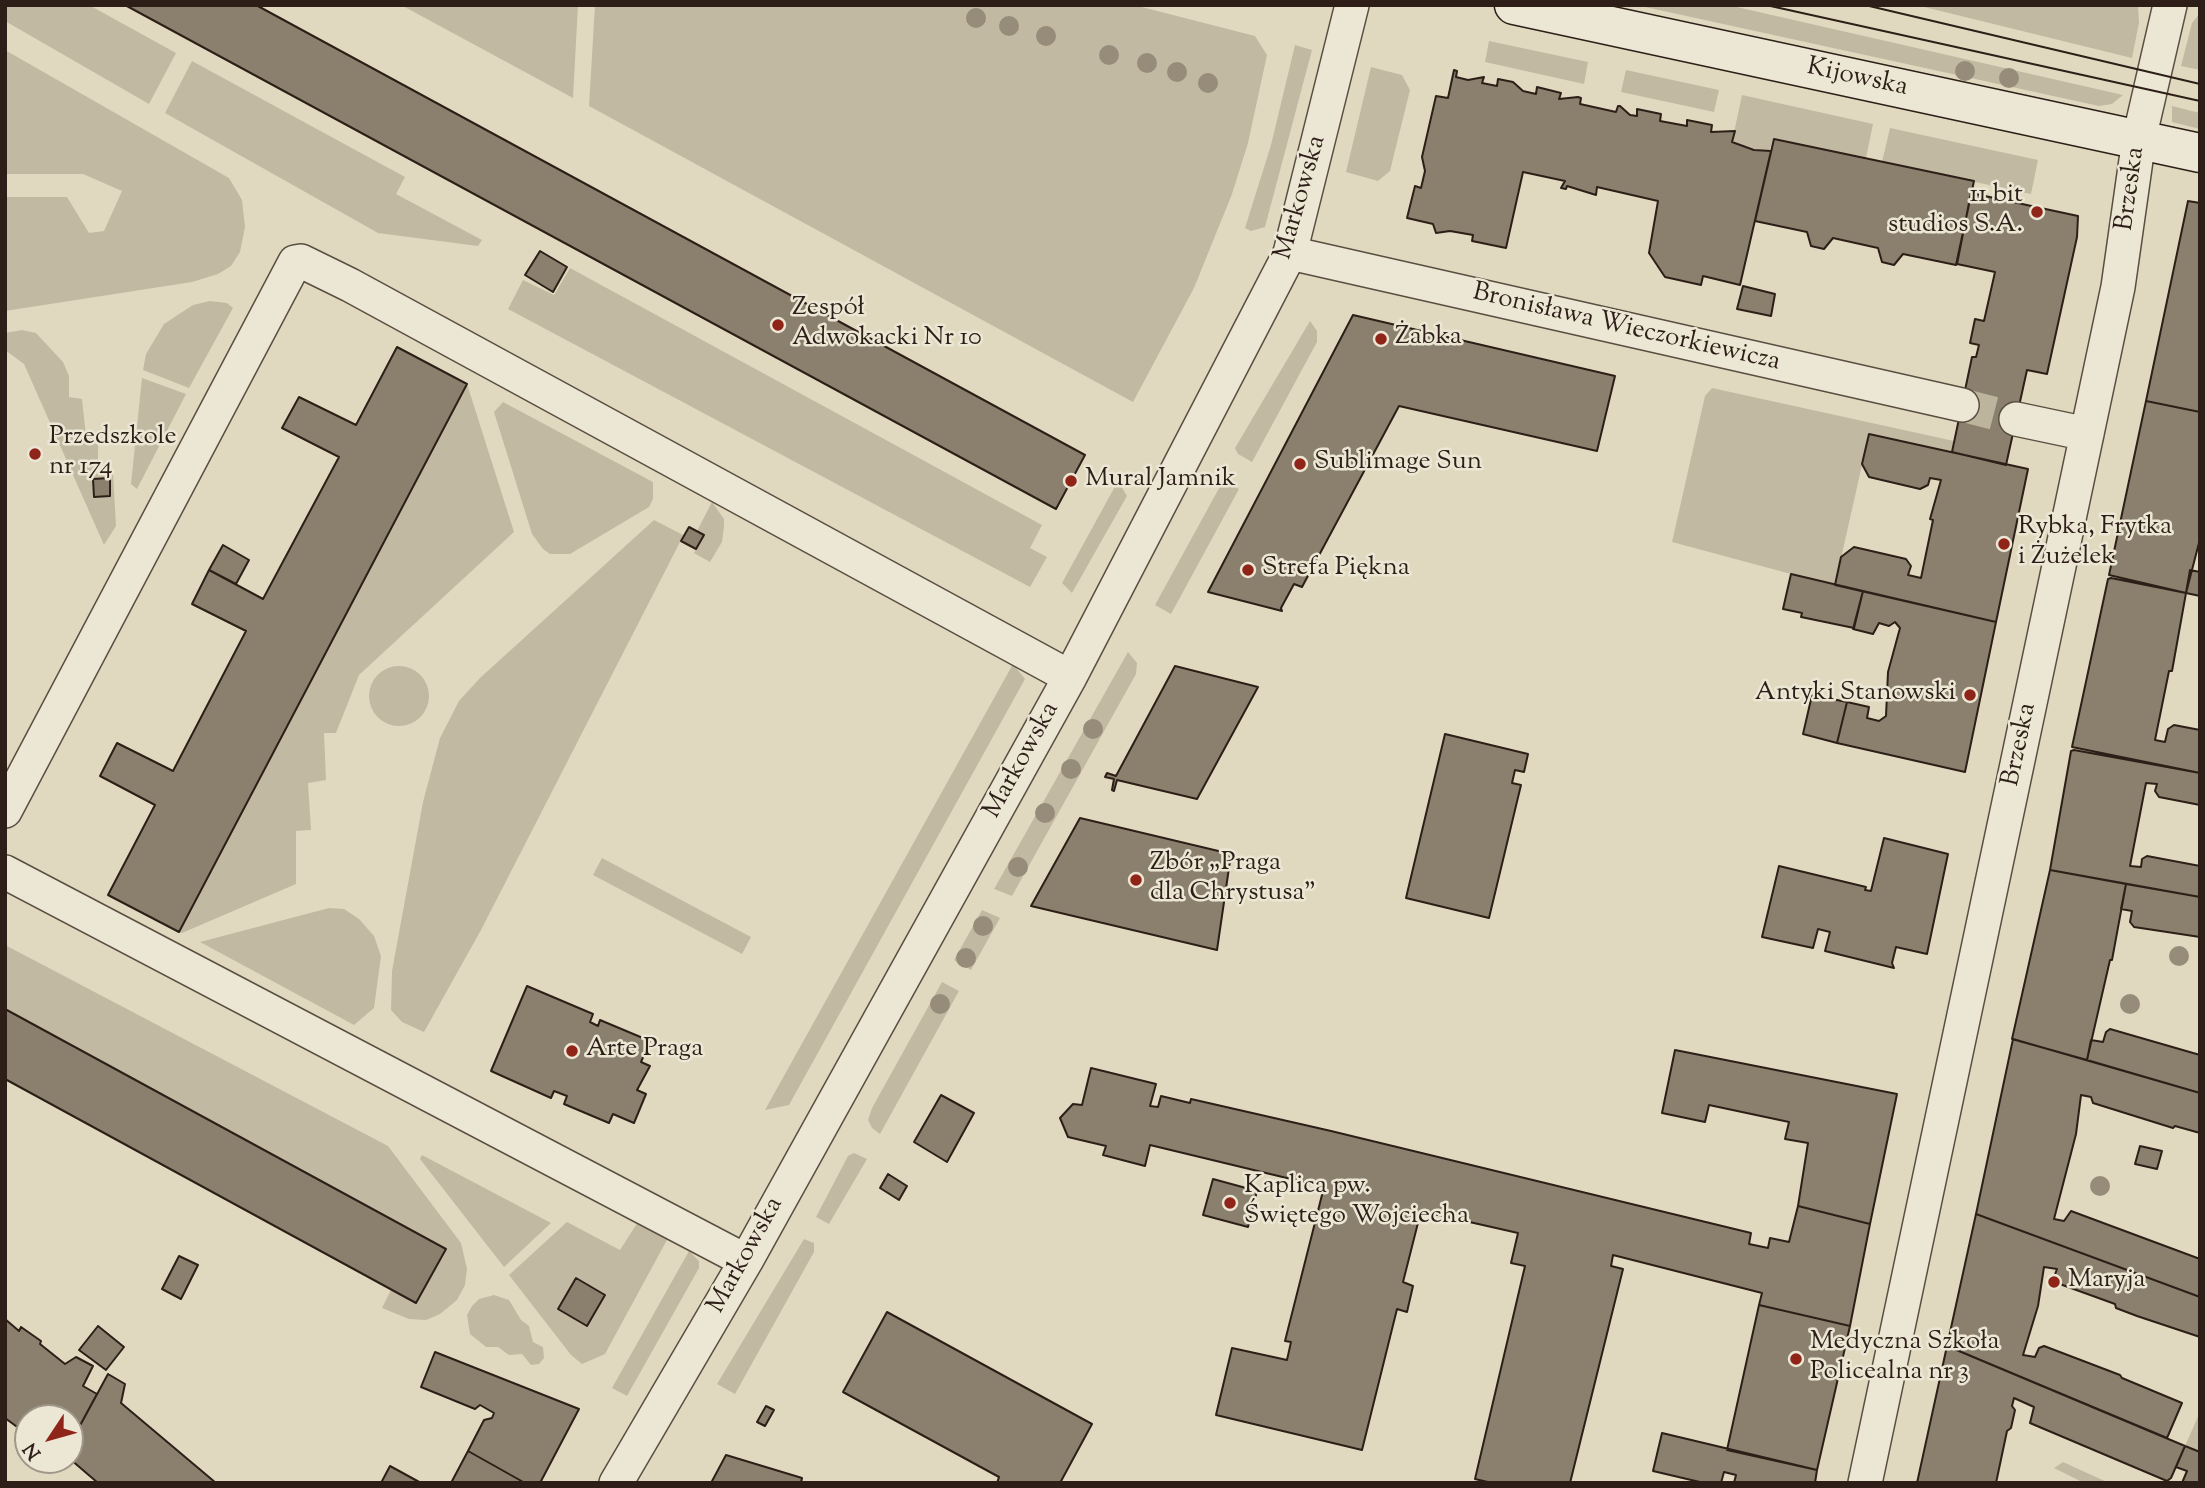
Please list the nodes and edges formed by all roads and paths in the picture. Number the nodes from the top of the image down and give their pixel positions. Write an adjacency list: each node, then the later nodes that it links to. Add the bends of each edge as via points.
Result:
1 (1352, 5): 6 (street, Markowska)
2 (1514, 5): 4 (street, Kijowska)
3 (2170, 5): 4 (street, Brzeska)
4 (2139, 139): 5 (street, Kijowska); 9 (street, Brzeska, via 2118,287)
5 (2200, 152)
6 (1290, 253): 7 (street, Bronisława Wieczorkiewicza); 10 (street, Markowska)
7 (1962, 405)
8 (2016, 419): 9 (street)
9 (2087, 435): 15 (street, Brzeska)
10 (1070, 677): 11 (street, via 301,261 295,262); 13 (street, Markowska)
11 (5, 811)
12 (5, 872): 13 (street)
13 (746, 1261): 14 (street, Markowska)
14 (616, 1483)
15 (1865, 1483)

